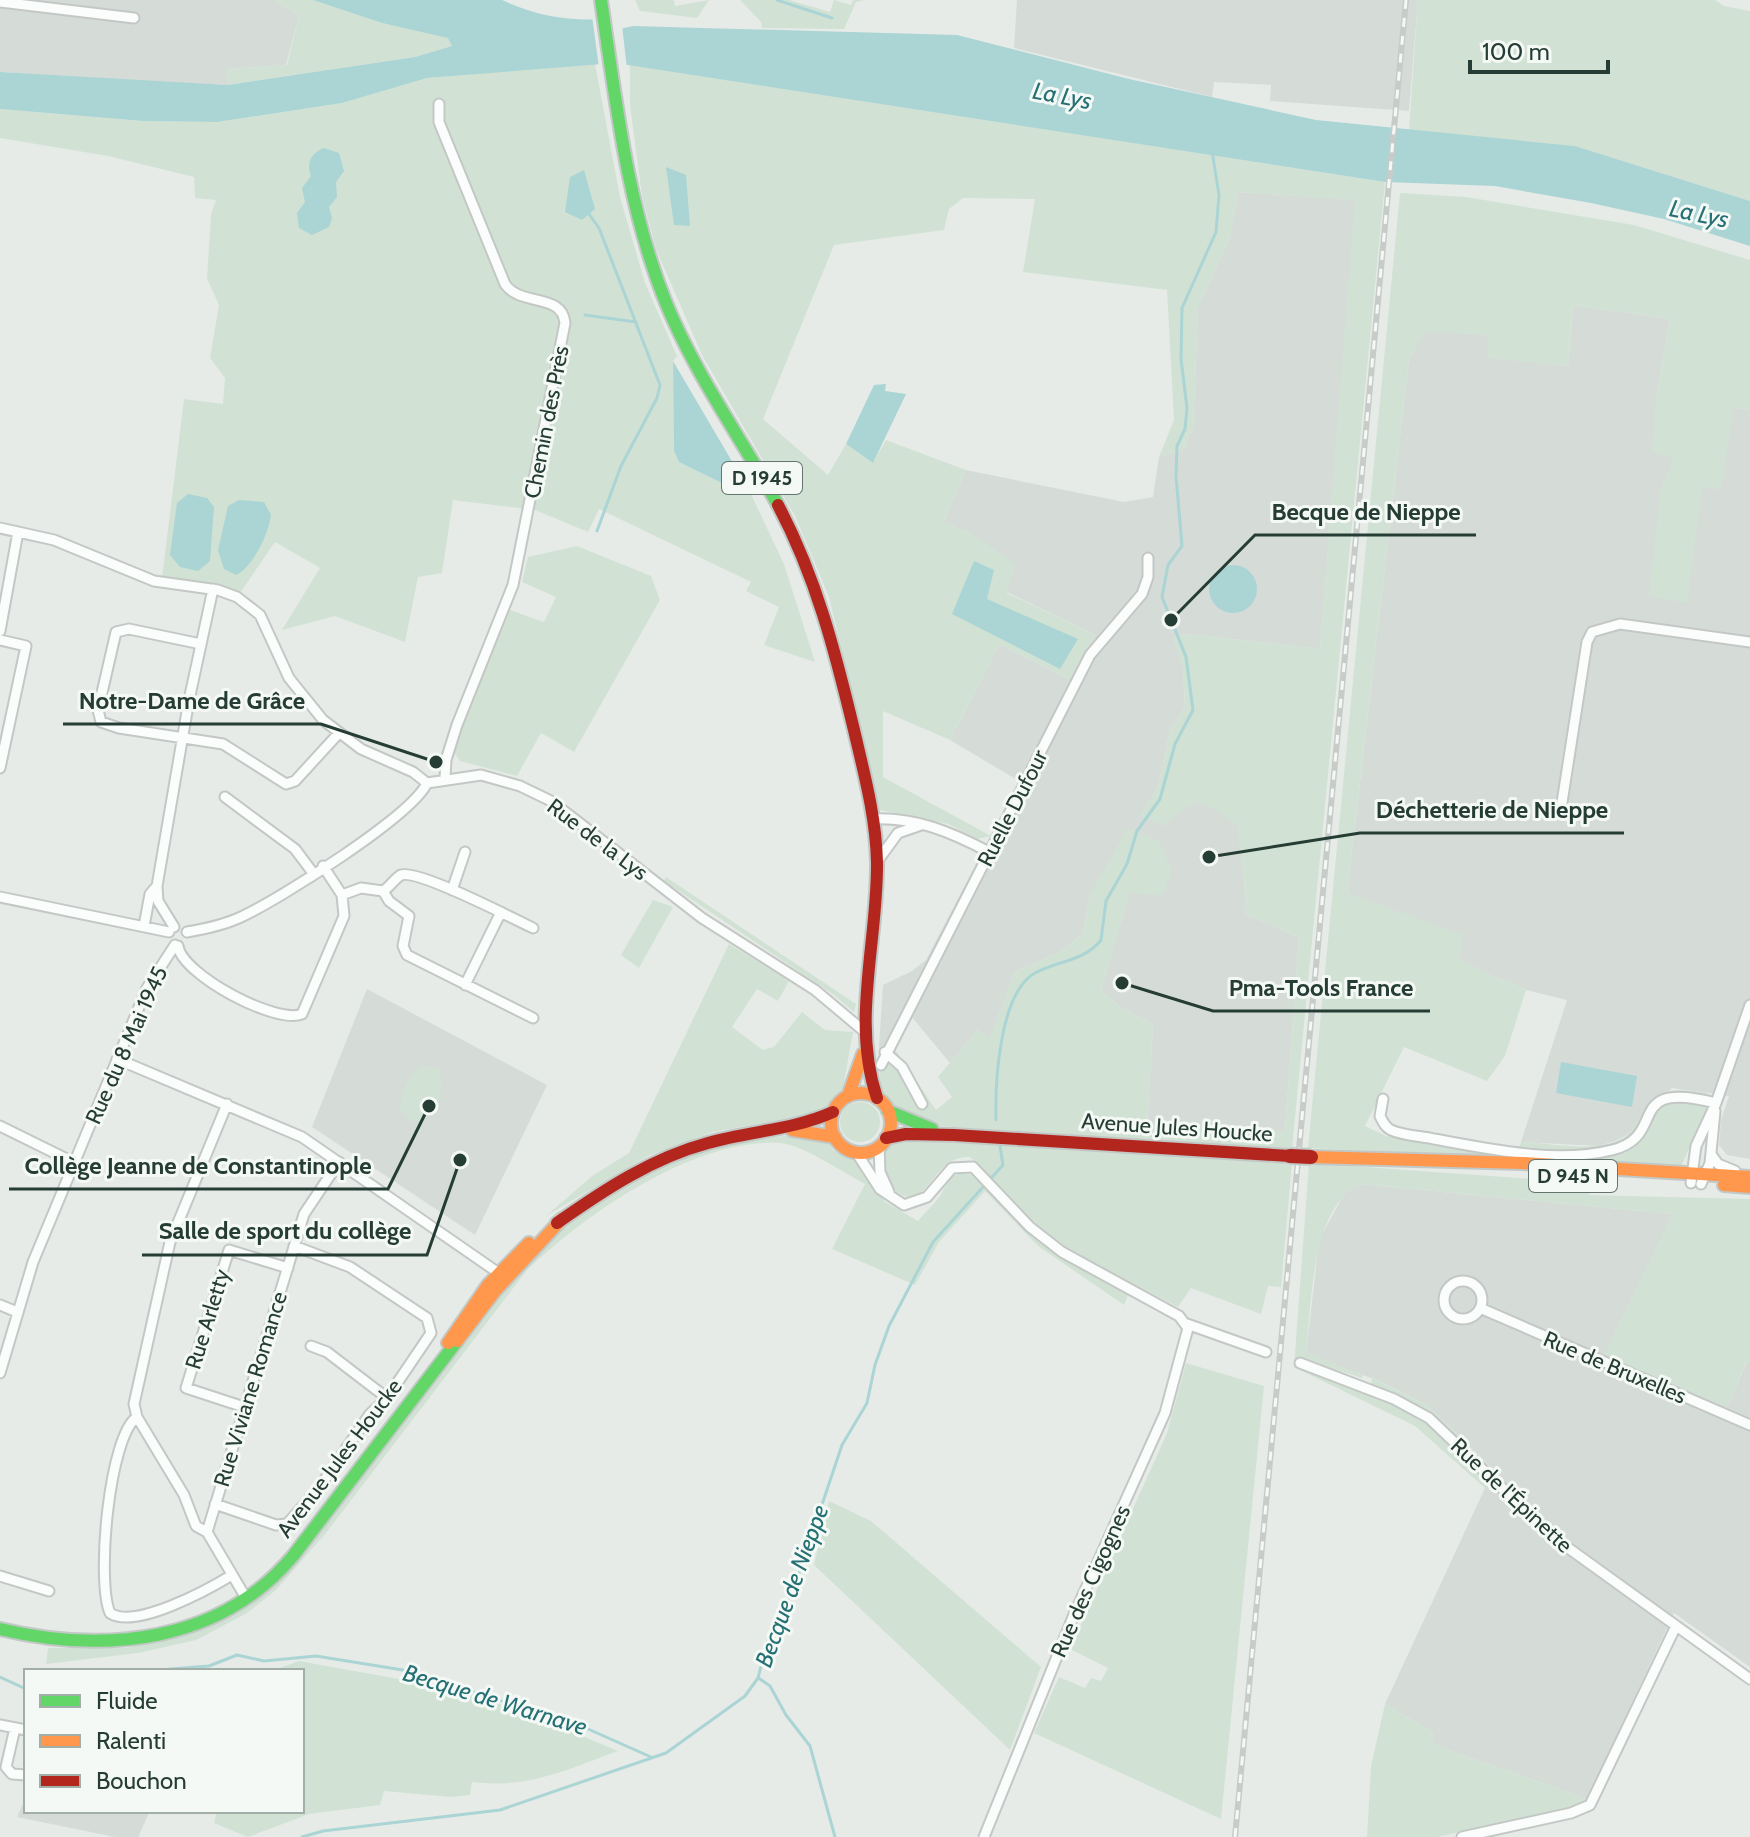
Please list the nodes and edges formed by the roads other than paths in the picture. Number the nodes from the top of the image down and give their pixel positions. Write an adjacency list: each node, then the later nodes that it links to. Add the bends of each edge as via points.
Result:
1 (601, 0): 20 (main road, D 1945, via 640,229 692,356 793,534 817,590)
2 (0, 2): 3 (street)
3 (134, 18)
4 (439, 104): 16 (street, Chemin des Près, via 439,122 505,284 518,297 555,305 565,319 513,585 457,725)
5 (0, 528): 6 (street)
6 (18, 532): 8 (street, via 54,540 154,581); 9 (street)
7 (1148, 558): 23 (street, Ruelle Dufour, via 1142,594 1094,649)
8 (213, 589): 12 (street); 13 (street, via 237,597 260,615 293,684)
9 (0, 631)
10 (0, 640): 15 (street, via 26,646)
11 (1750, 642): 19 (street, via 1620,624 1592,632)
12 (201, 644): 14 (street); 14 (street, via 121,629 114,636 106,669 98,713 103,724)
13 (339, 733): 14 (street, via 295,781 286,784 228,746); 17 (street)
14 (182, 736): 27 (street)
15 (0, 768)
16 (445, 778): 17 (street, Rue de la Lys); 41 (street, Rue de la Lys, via 495,778 557,805 702,918 823,996)
17 (427, 783): 25 (street, via 414,802)
18 (225, 797): 26 (street, via 295,849)
19 (1561, 809)
20 (872, 819): 21 (street); 24 (main road, D 1945)
21 (924, 824): 23 (street); 24 (street, via 898,833)
22 (465, 852): 28 (street)
23 (989, 852): 42 (street, Ruelle Dufour)
24 (877, 862): 41 (main road, D 1945)
25 (323, 866): 26 (street); 30 (street)
26 (313, 873): 36 (street, via 243,916)
27 (157, 886): 33 (street, via 150,894); 35 (street)
28 (452, 890): 29 (street, via 406,874); 32 (street)
29 (383, 891): 30 (street, via 361,888); 38 (street, via 409,916 403,946 407,955)
30 (342, 895): 37 (street, via 341,928 306,1009 296,1017 209,983 184,961)
31 (0, 897): 33 (street)
32 (501, 912): 34 (street); 38 (street)
33 (144, 926): 35 (street)
34 (533, 928)
35 (172, 929): 36 (street); 37 (street, via 169,940)
36 (187, 932): 37 (street, via 186,942)
37 (176, 946): 43 (street, Rue du 8 Mai 1945, via 150,983)
38 (465, 985): 40 (street)
39 (1750, 1005): 48 (street)
40 (533, 1018)
41 (867, 1034): 45 (main road, D 1945); 46 (main road, D 1945)
42 (885, 1052): 44 (street, Ruelle Dufour); 50 (street, via 902,1067)
43 (117, 1059): 49 (street); 61 (street, Rue du 8 Mai 1945)
44 (881, 1065)
45 (848, 1096): 46 (main road); 52 (main road)
46 (877, 1098): 51 (main road)
47 (1383, 1099): 48 (street, via 1380,1116 1393,1131 1554,1154 1627,1145 1668,1096)
48 (1716, 1103): 59 (street); 63 (street, via 1696,1146)
49 (227, 1104): 60 (street, via 292,1131); 79 (street, via 167,1250 134,1394)
50 (922, 1104)
51 (888, 1111): 55 (main road, Avenue Jules Houcke / D 945 N); 57 (main road, via 890,1125)
52 (833, 1112): 54 (main road, Avenue Jules Houcke); 56 (main road)
53 (0, 1126): 61 (street)
54 (781, 1130): 56 (main road, Avenue Jules Houcke); 68 (main road, Avenue Jules Houcke, via 717,1141 621,1179 562,1219)
55 (954, 1135): 57 (main road, Avenue Jules Houcke / D 945 N, via 906,1134); 63 (main road, Avenue Jules Houcke / D 945 N, bridge)
56 (835, 1137): 58 (main road)
57 (883, 1142): 58 (main road); 65 (street, via 880,1172)
58 (856, 1152): 65 (street, via 880,1189)
59 (1711, 1154): 62 (street, via 1722,1167); 63 (street)
60 (339, 1162): 66 (street, Rue Viviane Romance, via 306,1211); 68 (street)
61 (75, 1163): 71 (street, Rue du 8 Mai 1945)
62 (1750, 1175): 63 (main road, Avenue Jules Houcke / D 945 N)
63 (1698, 1179): 64 (main road, Avenue Jules Houcke / D 945 N)
64 (1750, 1187)
65 (896, 1202): 72 (street, via 922,1200 944,1173 968,1166 1054,1247)
66 (294, 1246): 67 (street, Rue Viviane Romance); 77 (street, via 350,1267 429,1320 431,1333)
67 (288, 1268): 78 (street, Rue Viviane Romance); 78 (street, Rue Arletty, via 229,1250 216,1291 186,1388)
68 (502, 1275): 83 (main road, Avenue Jules Houcke)
69 (0, 1305): 71 (street)
70 (1480, 1308): 70 (street, via 1480,1293 1470,1283 1456,1283 1446,1293 1445,1307 1454,1317 1467,1318); 80 (street, Rue de Bruxelles)
71 (17, 1312): 76 (street, Rue du 8 Mai 1945)
72 (1187, 1324): 74 (street); 95 (street, Rue des Cigognes, via 1165,1413 1079,1602)
73 (311, 1346): 77 (street, via 327,1352)
74 (1266, 1352)
75 (1300, 1363): 89 (street, Rue de l'Épinette, via 1423,1414 1553,1537)
76 (0, 1373)
77 (387, 1398): 81 (street, via 287,1524)
78 (244, 1407): 81 (street, Rue Viviane Romance)
79 (137, 1417): 82 (street, via 184,1495 196,1526); 84 (street, via 125,1431 105,1518 110,1613 120,1617 165,1607 198,1596)
80 (1750, 1425)
81 (215, 1504): 82 (street, Rue Viviane Romance)
82 (207, 1532): 84 (street)
83 (289, 1559): 87 (main road, Avenue Jules Houcke); 88 (main road, Avenue Jules Houcke, via 253,1595)
84 (232, 1575): 87 (street)
85 (0, 1576): 86 (street)
86 (49, 1591)
87 (243, 1593): 88 (main road, Avenue Jules Houcke)
88 (203, 1619): 90 (main road, Avenue Jules Houcke, via 163,1634 112,1643 57,1641)
89 (1676, 1626): 91 (street, Rue de l'Épinette); 96 (street, via 1590,1805)
90 (0, 1629)
91 (1750, 1679)
92 (0, 1725): 93 (street)
93 (21, 1729): 94 (street, via 6,1767 12,1774)
94 (24, 1775)
95 (984, 1837)
96 (1462, 1837)

